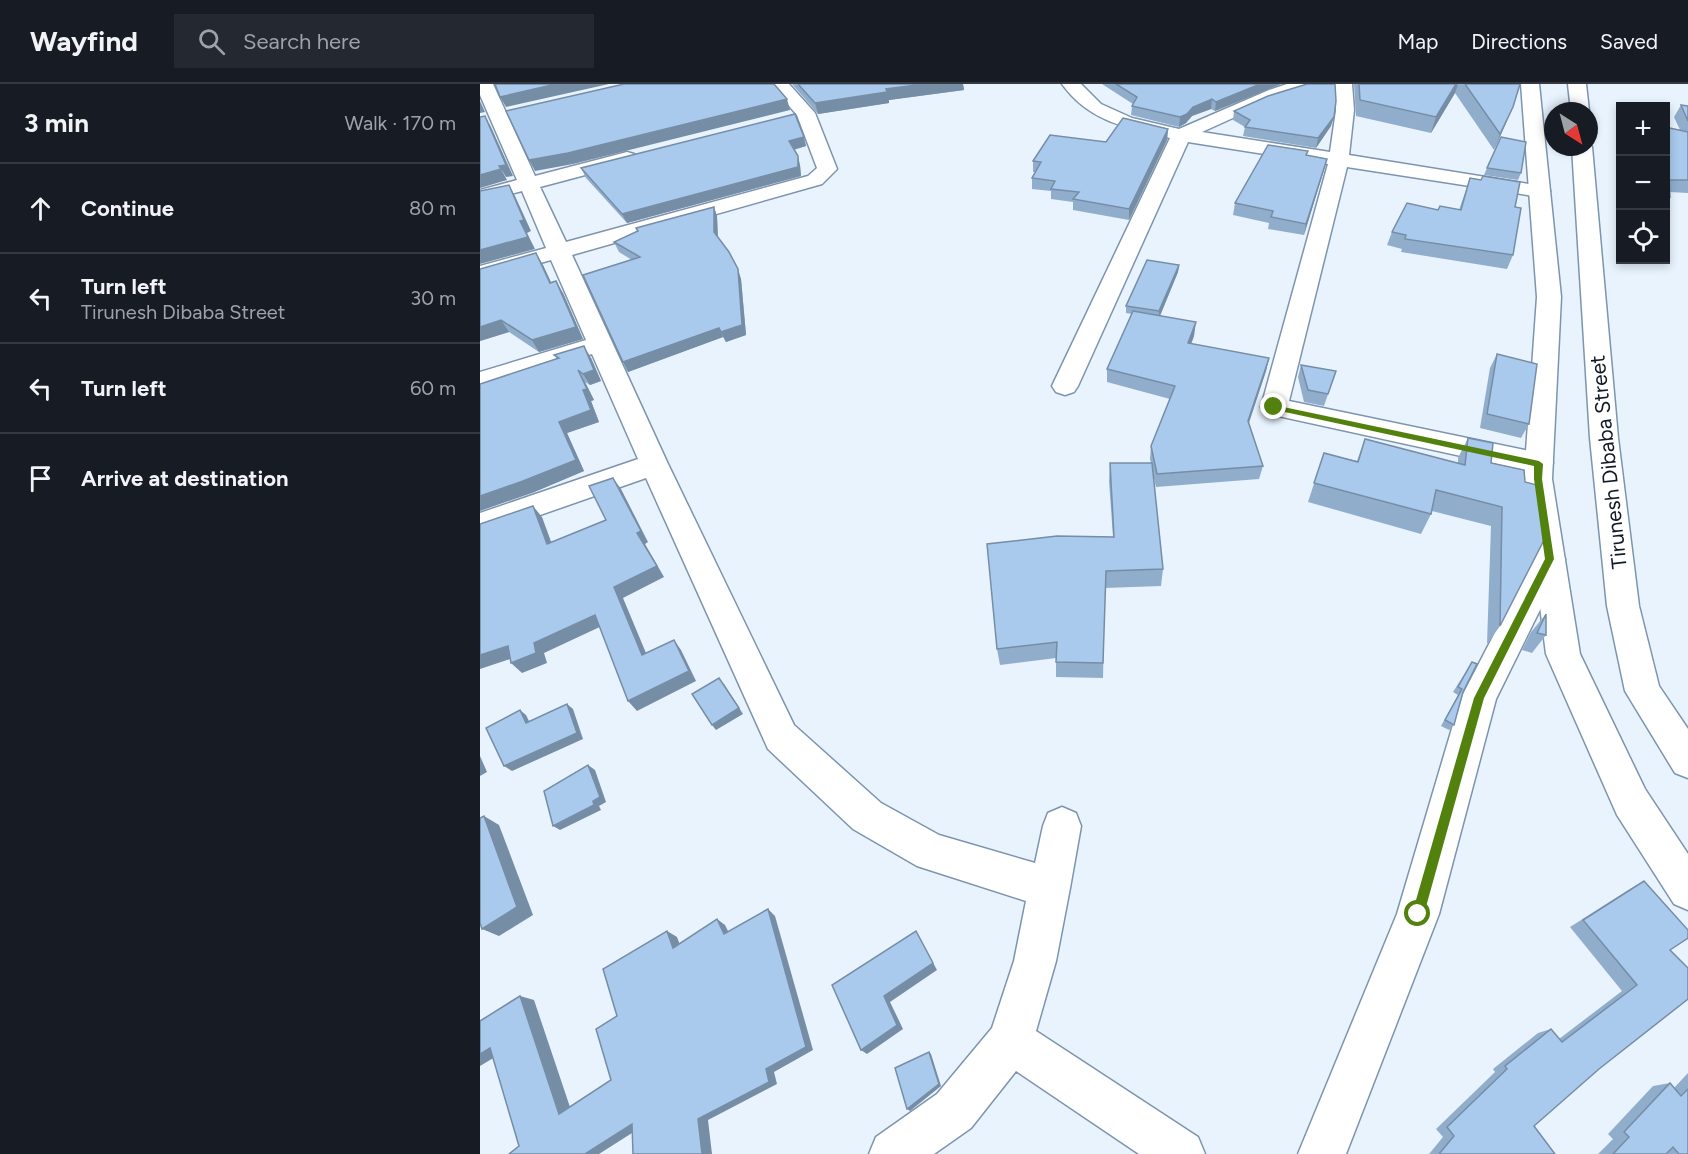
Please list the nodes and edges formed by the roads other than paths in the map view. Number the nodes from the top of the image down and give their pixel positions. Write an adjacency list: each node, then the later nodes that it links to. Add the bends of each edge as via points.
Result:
1 (484, 84): 13 (street)
2 (779, 84): 12 (street)
3 (1071, 84): 15 (street, via 1095,108 1126,122)
4 (1308, 84): 10 (street)
5 (1343, 84): 18 (street, via 1345,110)
6 (1525, 84): 7 (street)
7 (1530, 84): 20 (street)
8 (1577, 84): 11 (street)
9 (1237, 89): 10 (street)
10 (1257, 100): 15 (street)
11 (1579, 102)
12 (806, 113): 14 (street); 22 (street, via 826,169 815,180)
13 (500, 116): 19 (street)
14 (783, 119)
15 (1181, 135): 18 (street); 26 (street)
16 (644, 154): 19 (street)
17 (1583, 156): 31 (street, Tirunesh Dibaba Street, via 1605,449 1623,606)
18 (1339, 160): 20 (street); 28 (street, via 1274,407)
19 (529, 183): 21 (street); 22 (street)
20 (1540, 191): 28 (street, via 1549,297)
21 (480, 196)
22 (559, 251): 23 (street); 24 (street)
23 (480, 273)
24 (600, 344): 25 (street); 27 (street)
25 (480, 381)
26 (1065, 386)
27 (654, 464): 29 (street); 35 (street, via 781,737 867,816 912,842 931,852)
28 (1539, 464): 30 (street)
29 (480, 525)
30 (1549, 559): 36 (street, via 1563,654 1631,802); 40 (street, via 1479,698 1418,914)
31 (1643, 691): 32 (street); 33 (street, Tirunesh Dibaba Street)
32 (1688, 728)
33 (1688, 761)
34 (1062, 826): 35 (street)
35 (1050, 888): 37 (street, via 1035,961)
36 (1688, 890)
37 (1011, 1041): 38 (street, via 954,1111); 39 (street)
38 (893, 1154)
39 (1181, 1154)
40 (1322, 1154)

